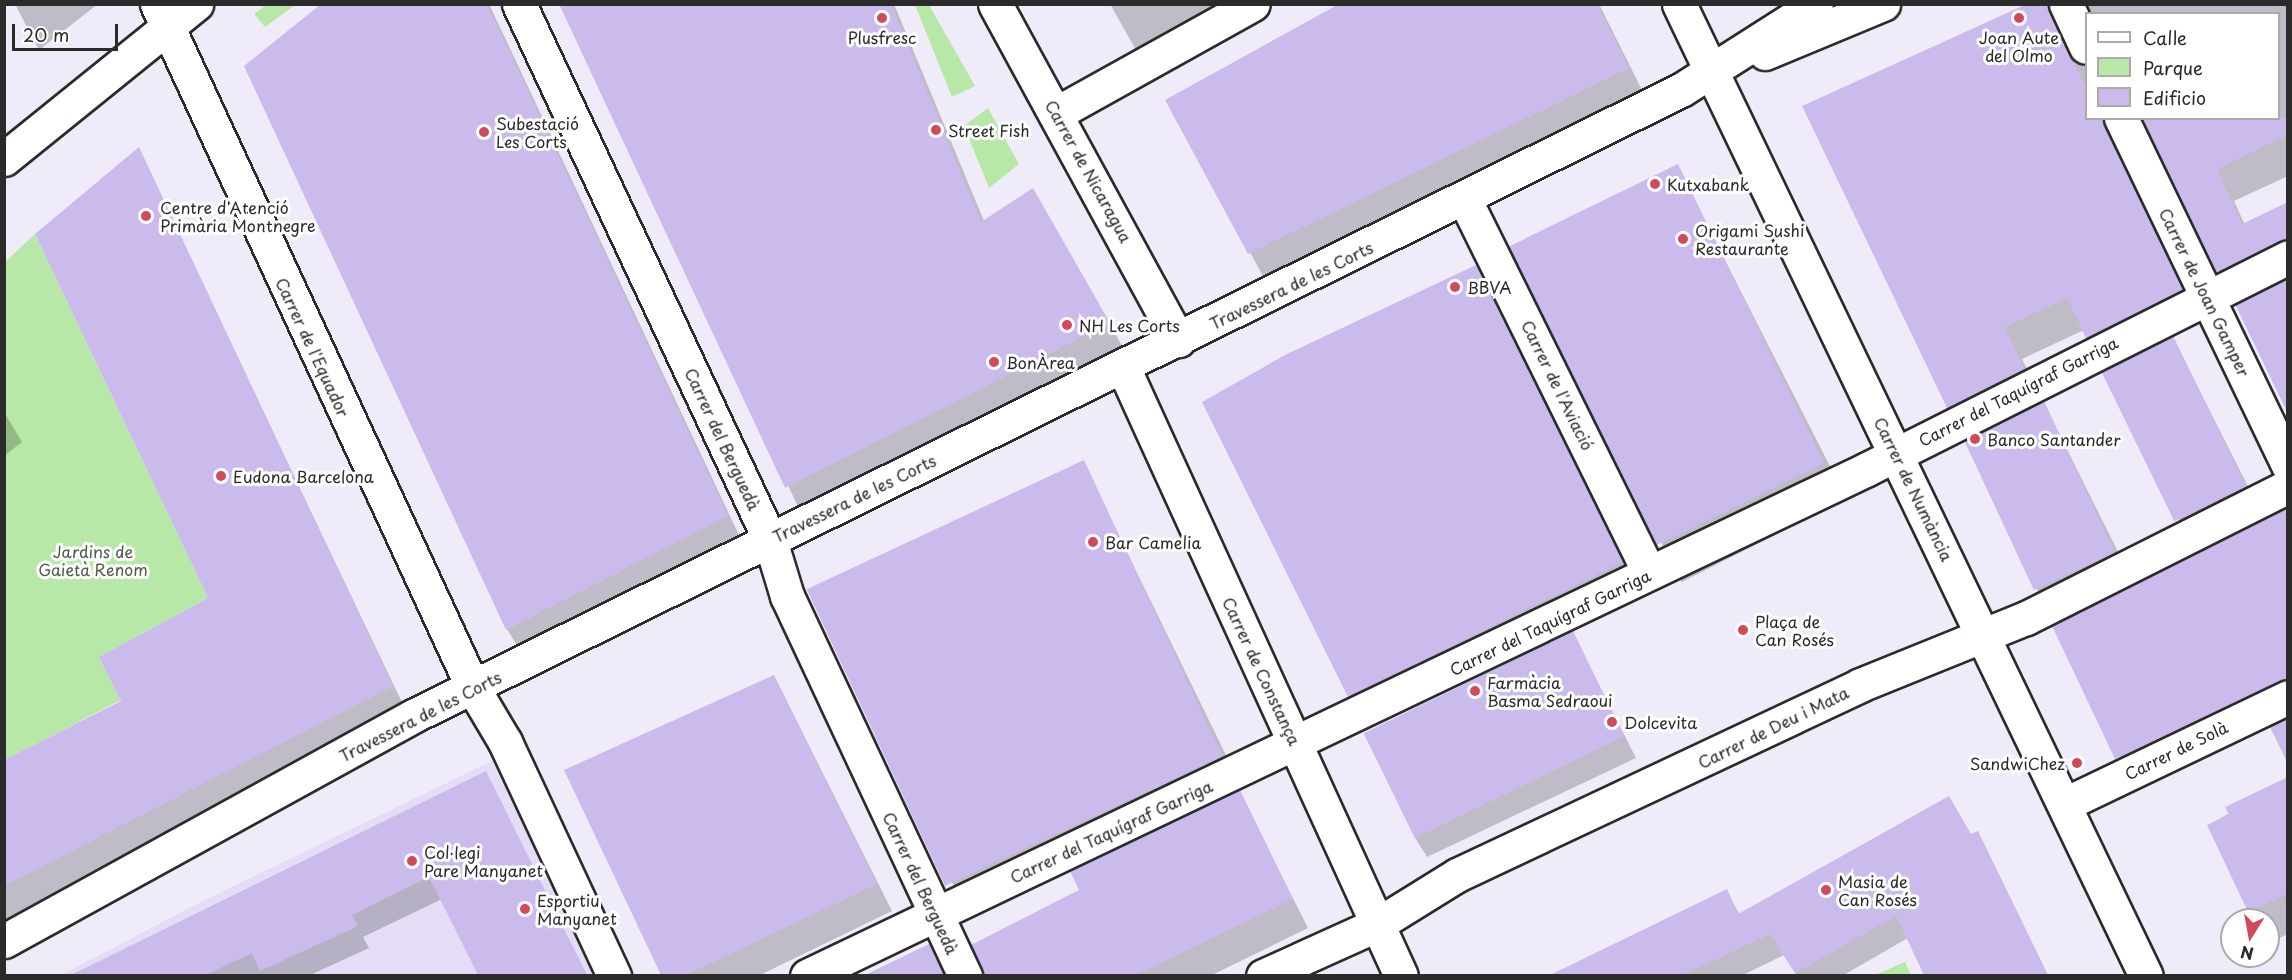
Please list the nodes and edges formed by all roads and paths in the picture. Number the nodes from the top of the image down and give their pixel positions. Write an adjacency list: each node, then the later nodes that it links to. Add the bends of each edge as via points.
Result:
1 (195, 4): 9 (street)
2 (519, 4): 23 (street, Carrer del Berguedà)
3 (995, 4): 12 (street, Carrer de Nicaragua)
4 (1253, 4): 12 (street)
5 (1679, 4): 11 (street, Carrer de Numància)
6 (1816, 4): 11 (street, Travessera de les Corts)
7 (1883, 4): 11 (street, Travessera de les Corts)
8 (2066, 4): 10 (street)
9 (162, 15): 14 (street); 26 (street, Carrer de l'Equador)
10 (2085, 45)
11 (1713, 72): 15 (street, Travessera de les Corts); 20 (street, Carrer de Numància)
12 (1057, 113): 18 (street, Carrer de Nicaragua)
13 (2122, 120): 17 (street, Carrer de Joan Gamper)
14 (4, 159)
15 (1464, 198): 18 (street, Travessera de les Corts); 24 (street, Carrer de l'Aviació)
16 (2288, 257): 17 (street, Carrer del Taquígraf Garriga)
17 (2207, 296): 20 (street, Carrer del Taquígraf Garriga); 21 (street, Carrer de Joan Gamper)
18 (1178, 340): 19 (street, Travessera de les Corts)
19 (1123, 367): 23 (street, Travessera de les Corts); 28 (street, Carrer de Constança)
20 (1896, 453): 24 (street, Carrer del Taquígraf Garriga); 25 (street, Carrer de Numància)
21 (2288, 465)
22 (2288, 486): 25 (street, Carrer de Deu i Mata)
23 (770, 540): 26 (street, Travessera de les Corts); 30 (street, Carrer del Berguedà, via 787,596)
24 (1649, 573): 28 (street, Carrer del Taquígraf Garriga)
25 (1986, 635): 29 (street, Carrer de Numància); 31 (street, Carrer de Deu i Mata, via 1860,684 1456,875)
26 (472, 688): 32 (street, Travessera de les Corts); 33 (street, Carrer de l'Equador, via 505,742)
27 (2288, 697): 29 (street, Carrer de Solà)
28 (1296, 744): 30 (street, Carrer del Taquígraf Garriga); 31 (street, Carrer de Constança)
29 (2065, 804): 38 (street, Carrer de Numància)
30 (936, 914): 34 (street, Carrer del Taquígraf Garriga); 35 (street, Carrer del Berguedà)
31 (1378, 924): 36 (street, Carrer de Deu i Mata); 37 (street, Carrer de Constança)
32 (4, 940)
33 (614, 975)
34 (807, 975)
35 (965, 975)
36 (1263, 975)
37 (1401, 975)
38 (2146, 975)

